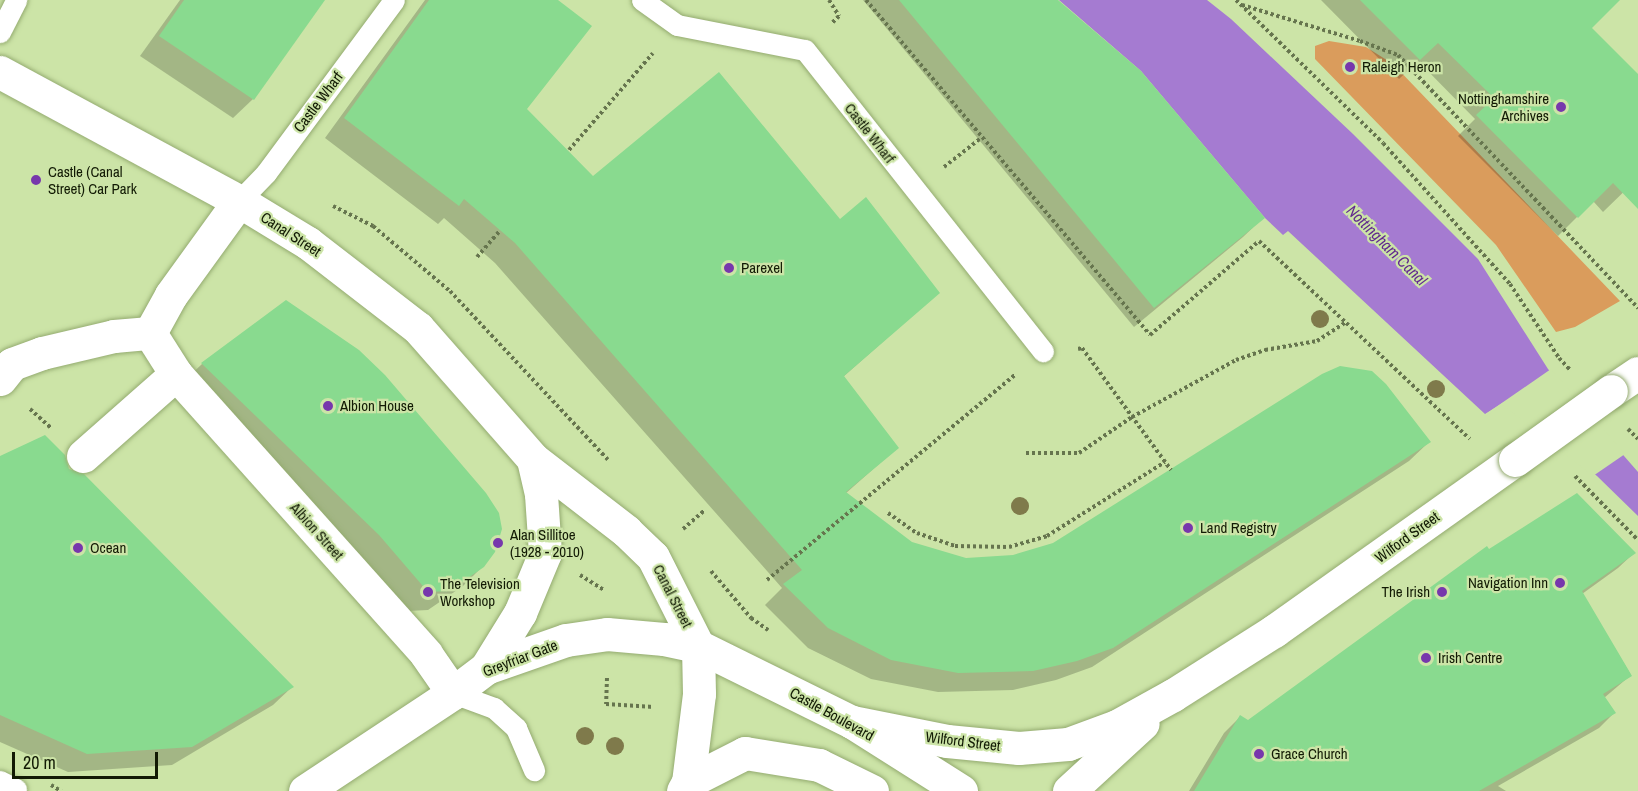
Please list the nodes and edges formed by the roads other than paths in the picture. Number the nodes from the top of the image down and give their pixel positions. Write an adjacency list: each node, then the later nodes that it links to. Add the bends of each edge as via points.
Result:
1 (16, 0): 4 (lane)
2 (394, 0): 6 (lane, Castle Wharf, via 266,173)
3 (642, 0): 8 (lane, Castle Wharf, via 677,25 805,50)
4 (0, 32)
5 (0, 72): 6 (street, Canal Street)
6 (239, 201): 7 (street, via 171,295); 13 (street, Canal Street, via 308,243 418,328)
7 (150, 333): 10 (street, Albion Street); 11 (street, via 114,336 42,353 12,364)
8 (1043, 351)
9 (1638, 373): 17 (street, Wilford Street, bridge, via 1274,631)
10 (176, 374): 12 (street); 16 (street, Albion Street, via 426,654)
11 (0, 379)
12 (83, 456)
13 (533, 459): 14 (street, Canal Street, via 627,531 653,557); 15 (street, Canal Street, via 541,494 545,553 520,613)
14 (698, 646): 15 (street, Greyfriar Gate, via 607,634 566,640); 18 (street, Castle Boulevard); 20 (street, via 699,694)
15 (486, 668): 16 (street, Greyfriar Gate)
16 (453, 693): 19 (lane, via 494,708 516,728); 21 (street, Greyfriar Gate)
17 (1173, 695): 18 (street, Wilford Street, via 1117,726 1068,744 1019,748 947,741); 24 (street, Wilford Street)
18 (852, 722): 23 (street, Castle Boulevard)
19 (534, 770)
20 (686, 786): 22 (street, via 745,753 819,765)
21 (304, 791)
22 (872, 791)
23 (962, 791)
24 (1070, 791)

